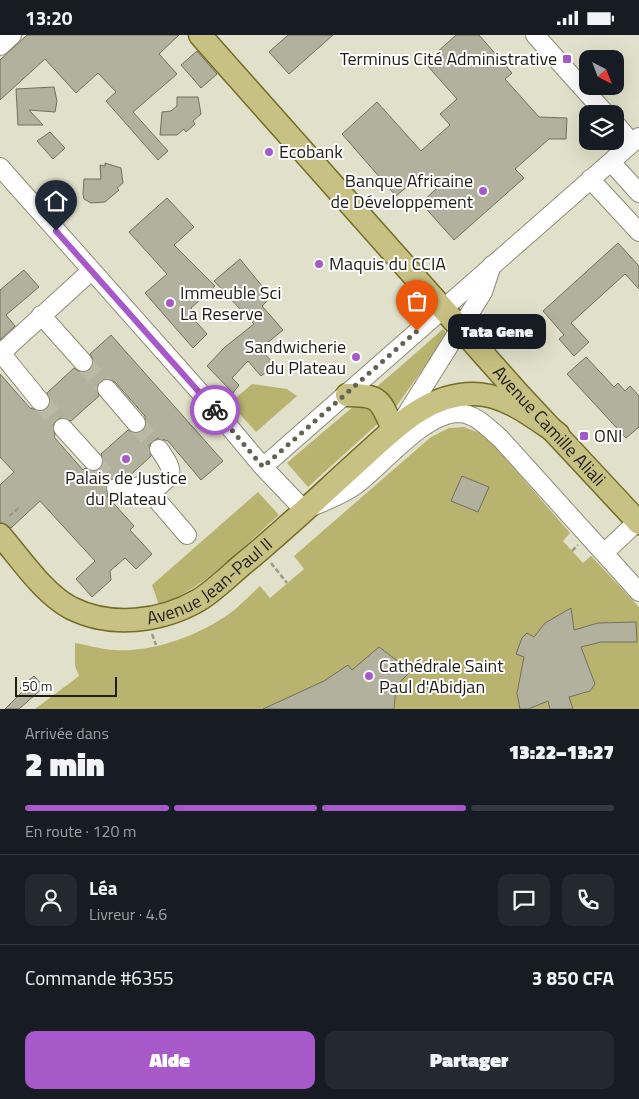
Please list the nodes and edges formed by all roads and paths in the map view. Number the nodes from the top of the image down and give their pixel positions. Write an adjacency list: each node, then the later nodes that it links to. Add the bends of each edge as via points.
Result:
1 (12, 35): 4 (street)
2 (200, 35): 15 (main road, Avenue Camille Aliali)
3 (535, 35): 5 (street)
4 (0, 46)
5 (598, 105)
6 (624, 130): 7 (street)
7 (636, 140): 8 (street)
8 (611, 162): 10 (street); 11 (street)
9 (0, 167): 14 (street)
10 (590, 179): 12 (street); 13 (street)
11 (639, 193)
12 (639, 232)
13 (492, 264): 15 (street); 17 (street, Avenue Jean-Paul II, via 484,293)
14 (91, 271): 16 (street); 28 (street)
15 (444, 308): 17 (main road, Avenue Camille Aliali); 20 (street)
16 (41, 315): 18 (street); 21 (street, via 1,353)
17 (461, 327): 23 (street, Avenue Jean-Paul II); 25 (main road, Avenue Camille Aliali)
18 (83, 362)
19 (107, 389): 22 (street)
20 (347, 395): 23 (main road, via 368,395 377,400); 28 (street)
21 (40, 401)
22 (136, 423)
23 (397, 425): 25 (main road, Avenue Jean-Paul II, via 437,400 474,394 513,405); 32 (main road, Avenue Jean-Paul II)
24 (64, 428): 27 (street)
25 (558, 433): 33 (main road, Avenue Camille Aliali)
26 (159, 449): 30 (street, via 172,471)
27 (93, 461)
28 (263, 467): 32 (street)
29 (116, 488): 30 (street, via 122,493 139,486)
30 (151, 493): 35 (street)
31 (20, 507): 34 (path)
32 (304, 510): 36 (main road, Avenue Jean-Paul II); 37 (street, via 355,486 402,443 436,419 458,413 478,419 500,438)
33 (638, 523): 37 (street)
34 (4, 526): 36 (main road, Avenue Jean-Paul II, via 50,592 86,614 122,620 148,619 197,601)
35 (187, 535)
36 (260, 550): 38 (path)
37 (604, 553): 39 (street)
38 (287, 583)
39 (639, 592)

